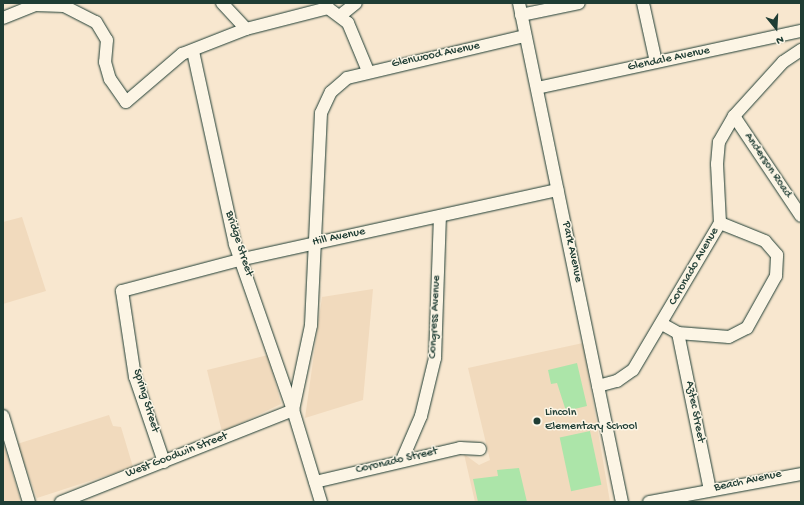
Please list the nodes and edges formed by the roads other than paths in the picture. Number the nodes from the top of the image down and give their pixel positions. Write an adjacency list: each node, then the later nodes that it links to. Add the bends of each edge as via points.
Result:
1 (222, 3): 9 (street)
2 (356, 3): 7 (street)
3 (519, 3): 6 (street, Park Avenue)
4 (579, 3): 6 (street)
5 (642, 3): 14 (street)
6 (522, 15): 11 (street, Park Avenue)
7 (341, 16): 9 (street, via 328,8); 15 (street, via 348,23)
8 (3, 18): 13 (street, via 35,4 64,6 96,22 107,40 110,79 126,102 182,54)
9 (246, 29): 13 (street)
10 (801, 31): 14 (street, Glendale Avenue)
11 (525, 36): 15 (street, Glenwood Avenue); 16 (street, Park Avenue)
12 (801, 50): 17 (street, Coronado Avenue, via 783,62)
13 (194, 51): 23 (street, Bridge Street, via 222,194 235,244)
14 (656, 62): 16 (street, Glendale Avenue)
15 (368, 71): 22 (street, Glenwood Avenue, via 347,78 331,92 321,113)
16 (537, 88): 18 (street, Park Avenue)
17 (734, 116): 19 (street, Anderson Road); 21 (street, Coronado Avenue, via 719,142 717,164)
18 (558, 190): 20 (street, Hill Avenue); 27 (street, Park Avenue)
19 (801, 216)
20 (440, 217): 22 (street, Hill Avenue); 31 (street, Congress Avenue, via 435,358 421,416)
21 (720, 223): 25 (street, Coronado Avenue); 26 (street, via 765,240 777,255 776,276 747,328 729,337)
22 (317, 242): 23 (street, Hill Avenue); 28 (street, via 311,325)
23 (243, 259): 24 (street, Hill Avenue); 28 (street, Bridge Street)
24 (122, 291): 32 (street, Spring Street, via 135,377)
25 (662, 324): 26 (street); 27 (street, Coronado Avenue, via 633,370 617,381)
26 (678, 333): 35 (street, Aztec Street)
27 (598, 386): 39 (street, Park Avenue)
28 (294, 410): 32 (street, West Goodwin Street); 34 (street, Bridge Street)
29 (3, 416): 36 (street)
30 (480, 449): 31 (street, Coronado Street, via 460,448)
31 (402, 460): 34 (street, Coronado Street)
32 (164, 462): 37 (street, West Goodwin Street)
33 (801, 474): 35 (street, Beach Avenue)
34 (315, 482): 38 (street, Bridge Street)
35 (710, 490): 40 (street, Beach Avenue)
36 (29, 502)
37 (61, 502)
38 (321, 502)
39 (622, 502)
40 (649, 502)

